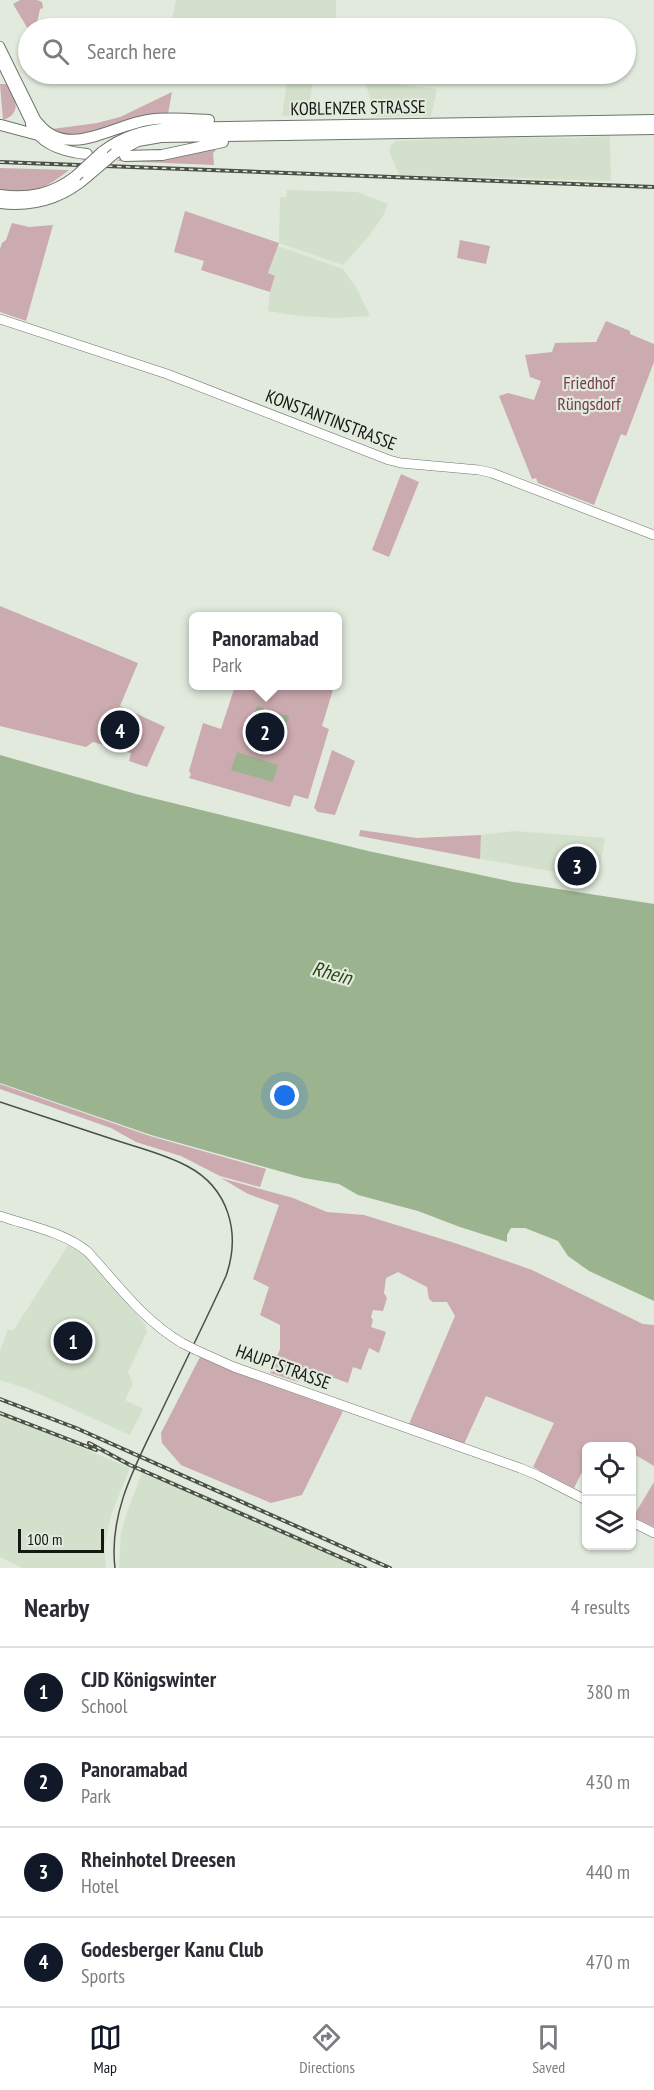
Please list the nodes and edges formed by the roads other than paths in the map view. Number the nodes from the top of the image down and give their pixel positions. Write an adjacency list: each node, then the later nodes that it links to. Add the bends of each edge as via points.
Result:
1 (0, 46): 4 (street)
2 (0, 60): 4 (street)
3 (654, 120): 6 (main road, KOBLENZER STRASSE)
4 (35, 123): 6 (main road, via 56,136 74,140 160,119 259,122); 9 (main road)
5 (1, 125): 9 (main road)
6 (274, 126): 12 (main road, KOBLENZER STRASSE, bridge, via 152,129 125,137 54,190 38,195)
7 (654, 129): 8 (main road, KOBLENZER STRASSE)
8 (307, 135): 11 (main road, via 222,142 162,155); 11 (main road, KOBLENZER STRASSE, via 152,138 129,144)
9 (40, 136): 10 (main road, via 62,150)
10 (87, 154)
11 (120, 154): 13 (main road, KOBLENZER STRASSE, bridge, via 66,193 45,202)
12 (0, 195)
13 (0, 203)
14 (0, 320): 15 (main road, KONSTANTINSTRASSE, via 159,371 389,460 492,472)
15 (654, 535)
16 (0, 1216): 17 (main road, HAUPTSTRASSE, bridge, via 80,1245 143,1314 164,1332 196,1350 529,1472)
17 (582, 1498)
18 (636, 1524): 19 (main road)
19 (654, 1533)

